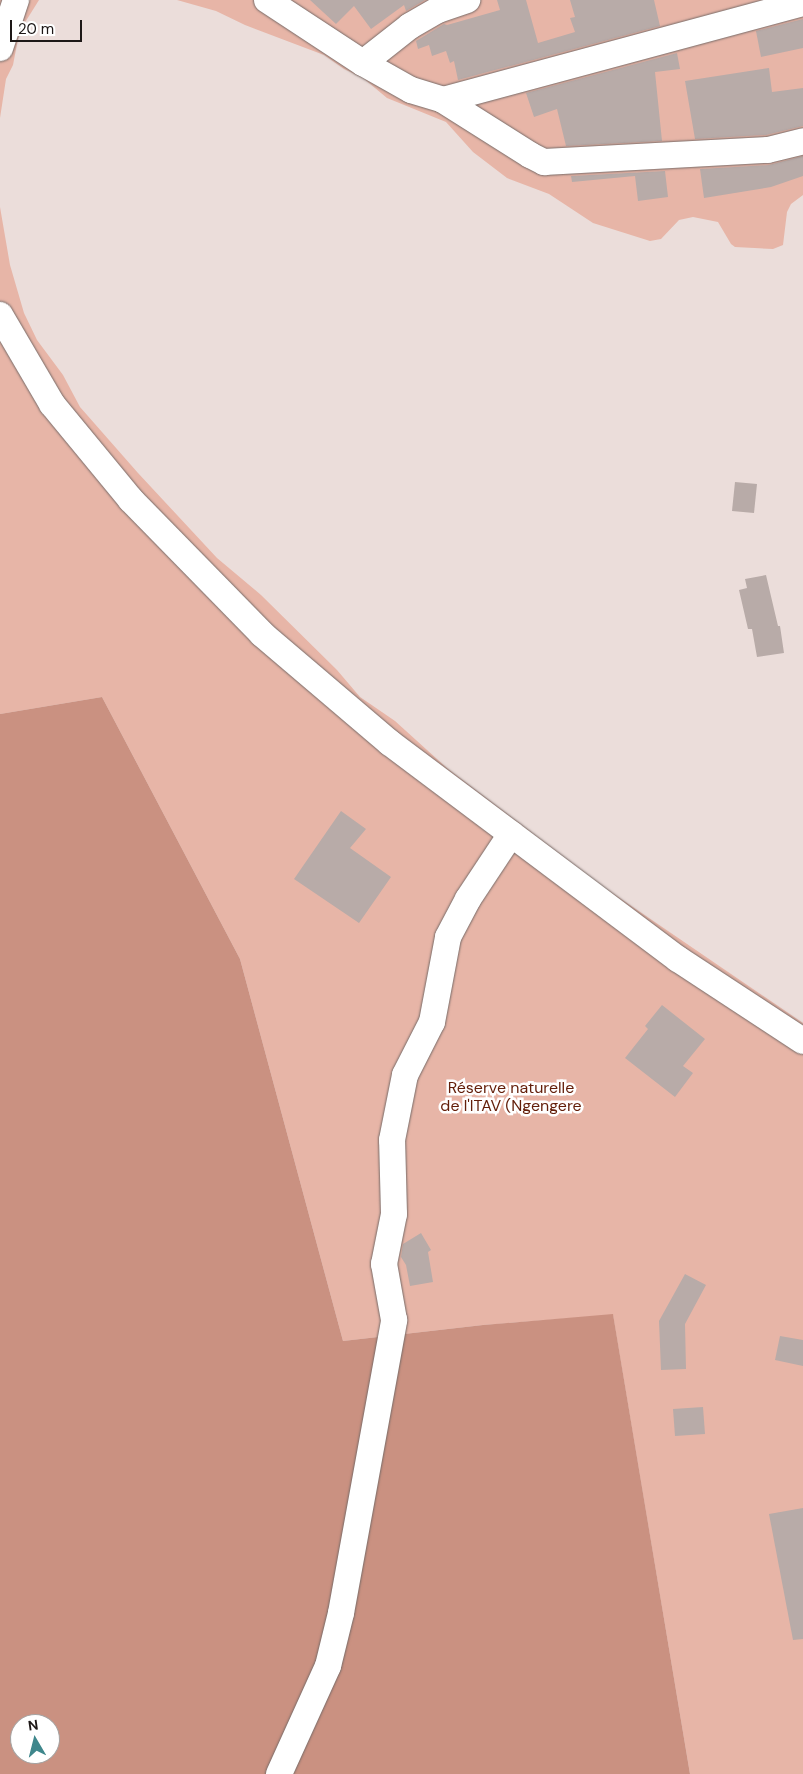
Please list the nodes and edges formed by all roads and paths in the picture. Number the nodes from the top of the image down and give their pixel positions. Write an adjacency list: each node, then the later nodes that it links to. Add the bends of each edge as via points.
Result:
1 (16, 0): 5 (street)
2 (467, 0): 6 (street, via 438,10 410,26)
3 (274, 1): 6 (street)
4 (803, 3): 7 (street)
5 (0, 48)
6 (363, 64): 7 (street, via 411,90)
7 (444, 100): 8 (street, via 544,162 768,150)
8 (803, 141)
9 (0, 315): 10 (street, via 58,411 131,500 262,634 390,744)
10 (511, 834): 11 (street, via 678,959); 12 (street, via 468,899 448,937 432,1022 405,1076 392,1140 394,1214 384,1264 394,1320 341,1613 328,1666)
11 (803, 1041)
12 (279, 1774)

